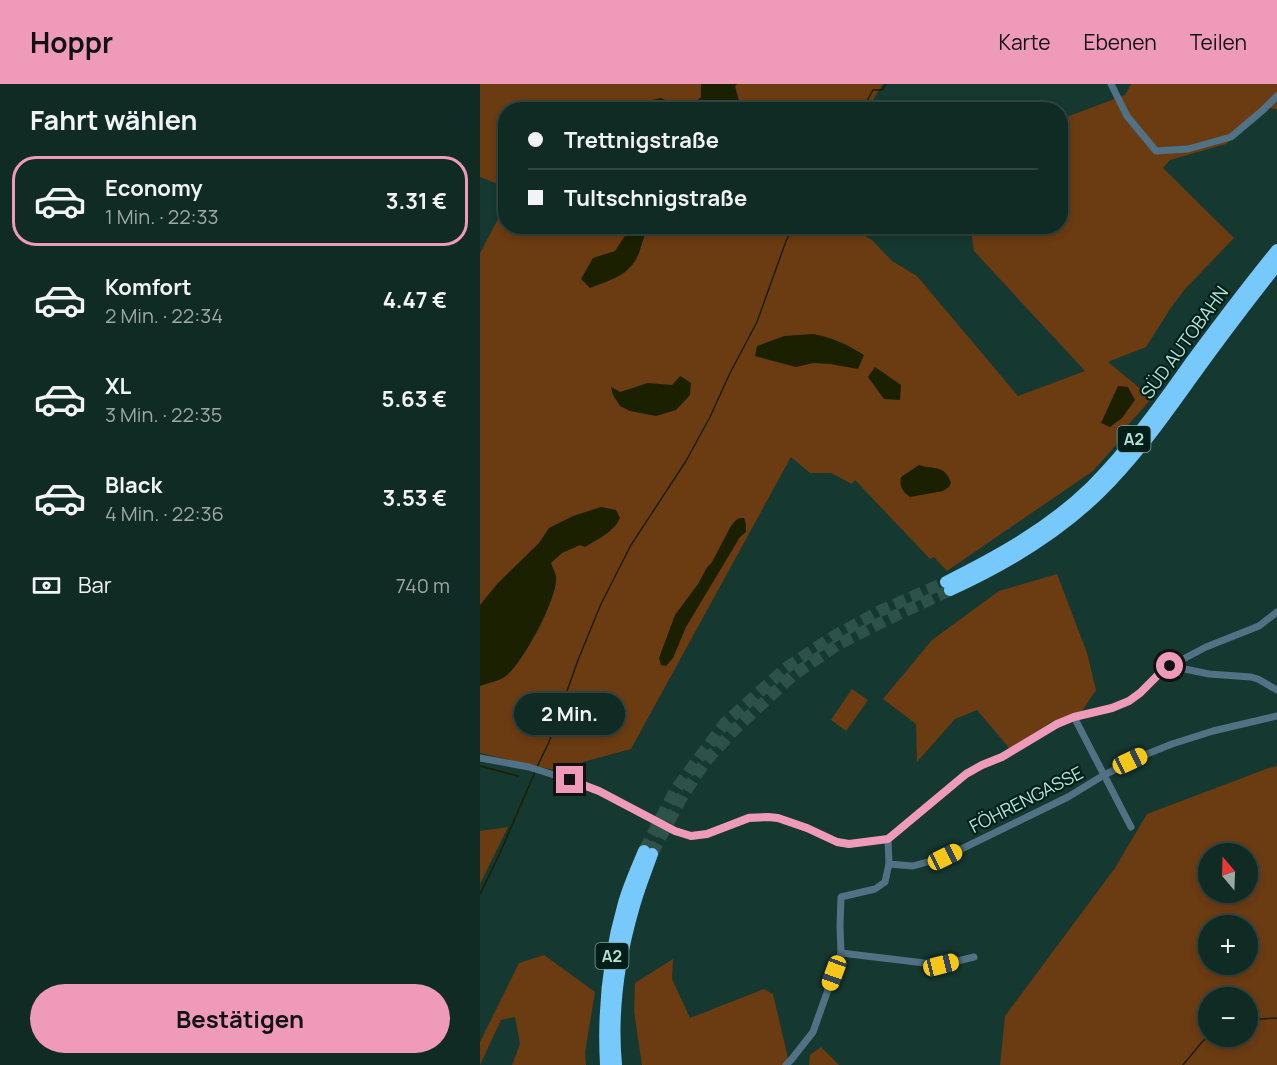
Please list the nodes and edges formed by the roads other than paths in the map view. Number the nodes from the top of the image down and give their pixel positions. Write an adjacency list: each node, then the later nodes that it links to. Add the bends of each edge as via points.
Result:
1 (1111, 84): 2 (street, via 1127,116 1155,151 1188,149 1231,136)
2 (1277, 96)
3 (1277, 250): 4 (highway, SÜD AUTOBAHN / A2, via 1146,424 1090,488 1030,536 948,586 982,575 1039,542 1100,492 1159,423)
4 (1277, 266)
5 (1277, 612): 6 (street, via 1259,626)
6 (1170, 666): 7 (street, via 1251,677); 9 (street, via 1129,701)
7 (1277, 690)
8 (1277, 716): 11 (street, FÖHRENGASSE, via 1172,744)
9 (1074, 717): 11 (street); 13 (street, via 966,774)
10 (480, 758): 13 (street, via 529,767 599,791 691,836 749,818 768,817 837,842)
11 (1104, 775): 12 (street); 14 (street, FÖHRENGASSE, via 945,857 913,866)
12 (1131, 827)
13 (888, 839): 14 (street)
14 (889, 864): 15 (street, via 885,882 875,889 841,897)
15 (841, 953): 16 (street, via 941,965); 19 (street, via 813,1032)
16 (974, 957)
17 (606, 1065): 18 (highway, A2, via 609,974 624,903 648,852 622,951 614,1033)
18 (616, 1065)
19 (786, 1065)

